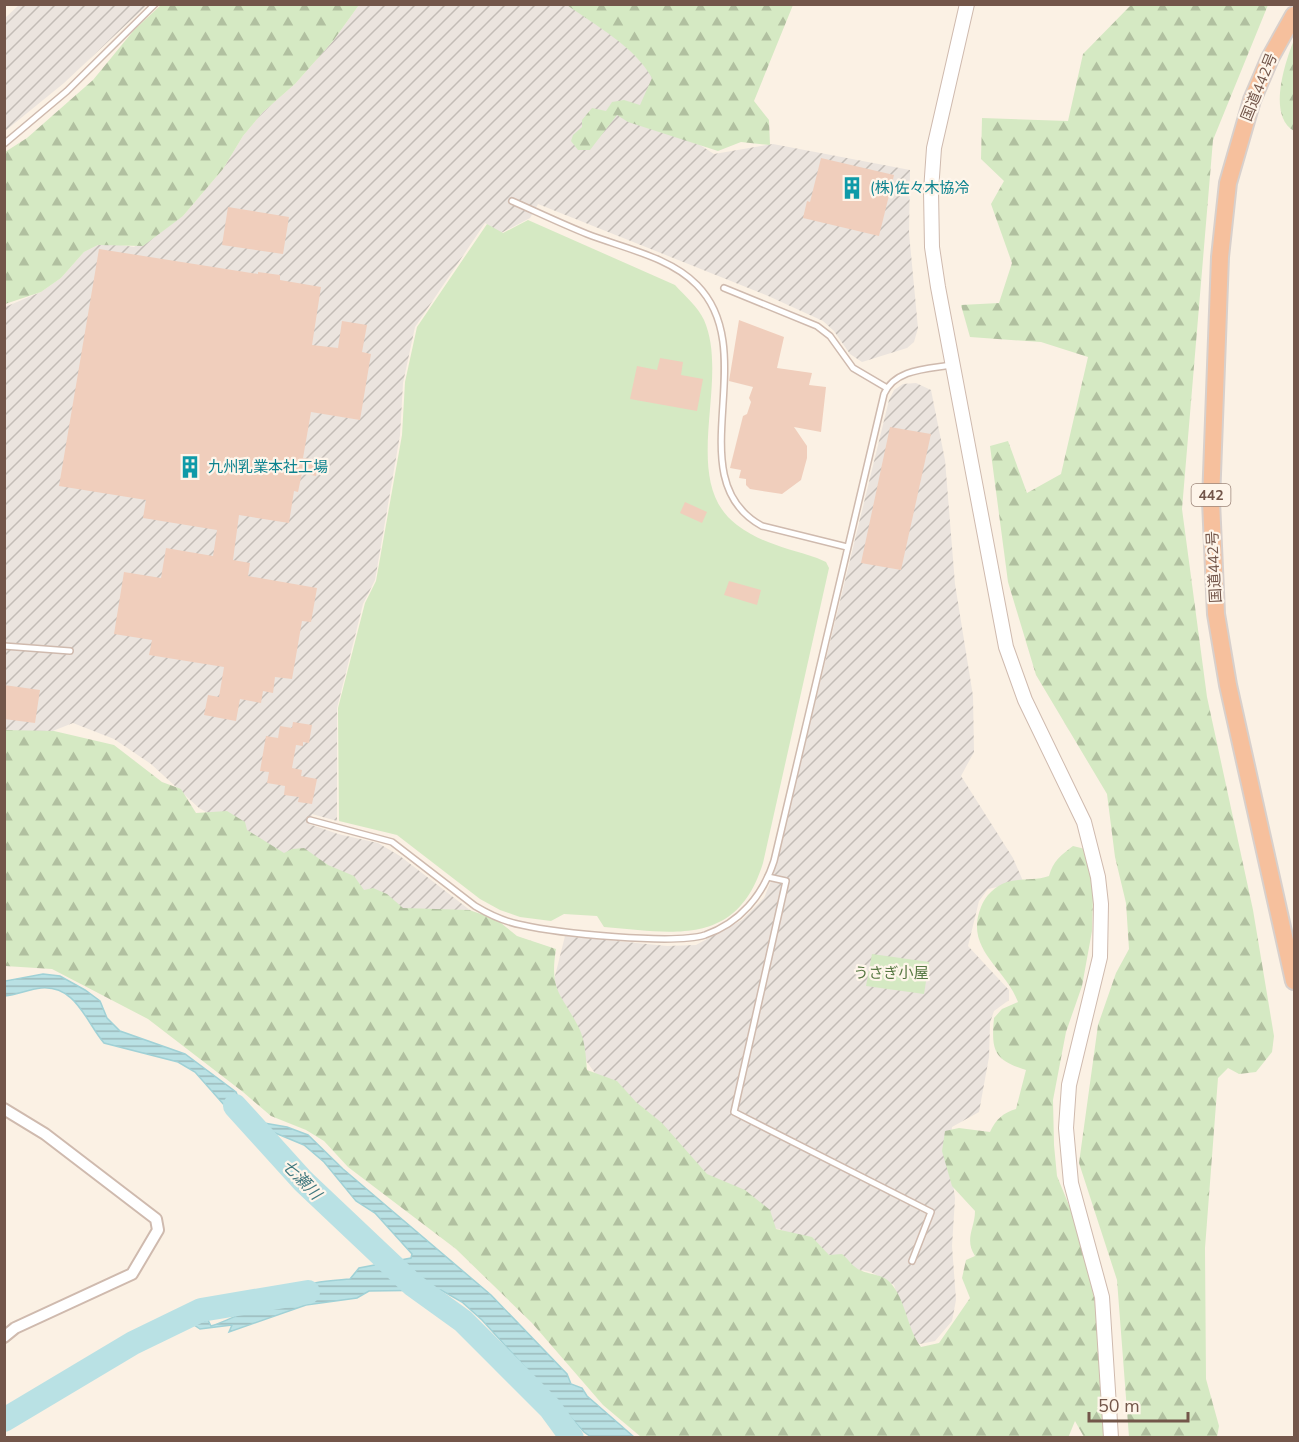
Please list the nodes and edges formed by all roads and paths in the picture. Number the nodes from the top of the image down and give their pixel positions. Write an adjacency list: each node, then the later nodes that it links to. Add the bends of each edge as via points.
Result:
1 (155, 4): 4 (lane, via 67,91)
2 (966, 4): 7 (street, via 937,131 931,191 934,267)
3 (1294, 15): 14 (highway, 国道442号 / 442, via 1252,100 1228,183 1220,257 1211,501 1216,614 1226,675)
4 (4, 144)
5 (512, 201): 9 (lane, via 570,228 673,266 697,284 713,303 724,338 721,463 733,498 762,526)
6 (724, 288): 8 (lane, via 822,329 854,368)
7 (952, 365): 8 (lane, via 902,375); 18 (street, via 1006,647 1025,700 1081,816 1098,877 1100,957 1070,1085 1066,1128 1071,1183 1102,1297)
8 (887, 388): 9 (lane)
9 (847, 547): 13 (lane)
10 (4, 646): 11 (lane)
11 (70, 651)
12 (310, 820): 13 (lane, via 392,842 487,914 539,928 691,938 707,934 736,917 758,896)
13 (768, 877): 16 (lane, via 786,881 734,1112 931,1212)
14 (1294, 981)
15 (4, 1109): 17 (street, via 45,1134 156,1219 158,1230 132,1274 15,1328)
16 (912, 1261)
17 (4, 1337)
18 (1111, 1437)

